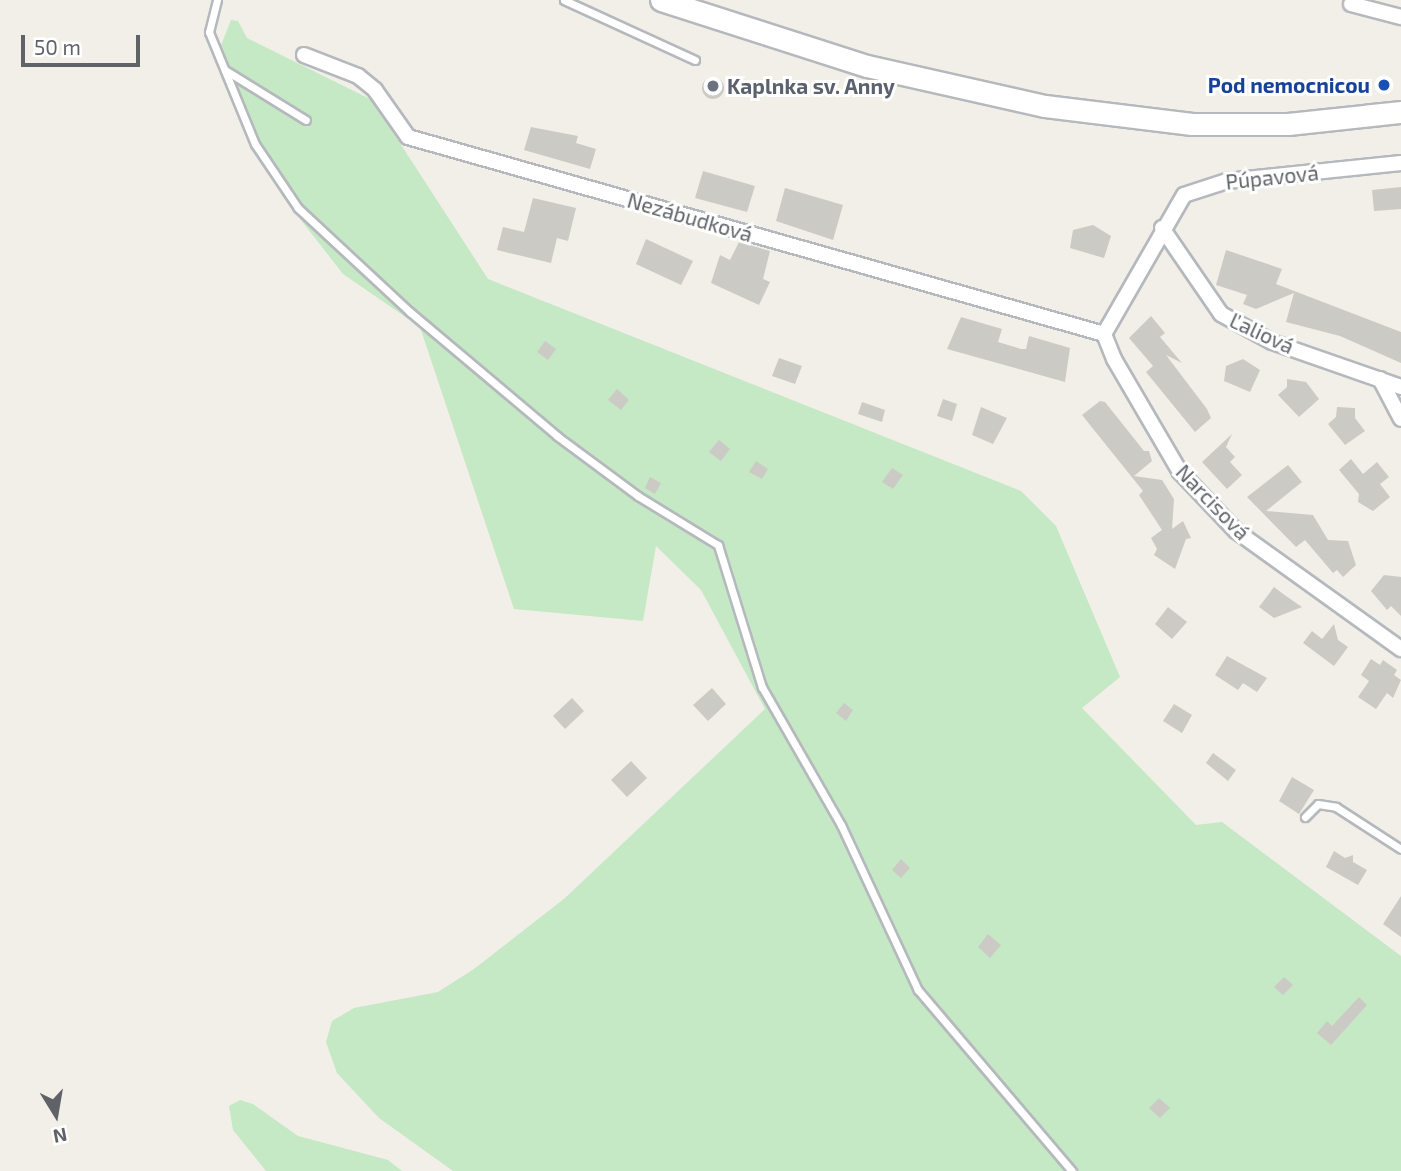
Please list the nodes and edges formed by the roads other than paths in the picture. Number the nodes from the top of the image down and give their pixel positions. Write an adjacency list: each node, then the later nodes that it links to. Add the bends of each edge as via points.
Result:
1 (217, 0): 8 (lane, via 209,32)
2 (564, 0): 7 (lane)
3 (661, 0): 9 (main road, via 867,66 1045,106 1192,124 1287,124)
4 (1351, 4): 5 (street)
5 (1401, 18)
6 (304, 55): 13 (street, Nezábudková, via 358,76 375,90 408,137)
7 (695, 60)
8 (224, 70): 10 (lane); 20 (lane, via 255,144 298,208 410,312 557,436 638,496 718,545 762,687 841,825 918,990)
9 (1401, 112)
10 (306, 120)
11 (1401, 163): 12 (street, Púpavová, via 1200,186 1184,195)
12 (1163, 228): 13 (street); 14 (street, Ľaliová, via 1221,314 1272,342)
13 (1104, 334): 17 (street, Narcisová, via 1180,472 1236,531)
14 (1380, 379): 15 (street, Ľaliová); 16 (street)
15 (1401, 387)
16 (1401, 419)
17 (1401, 649)
18 (1305, 817): 19 (lane, via 1318,804 1336,807)
19 (1401, 849)
20 (1072, 1171)

